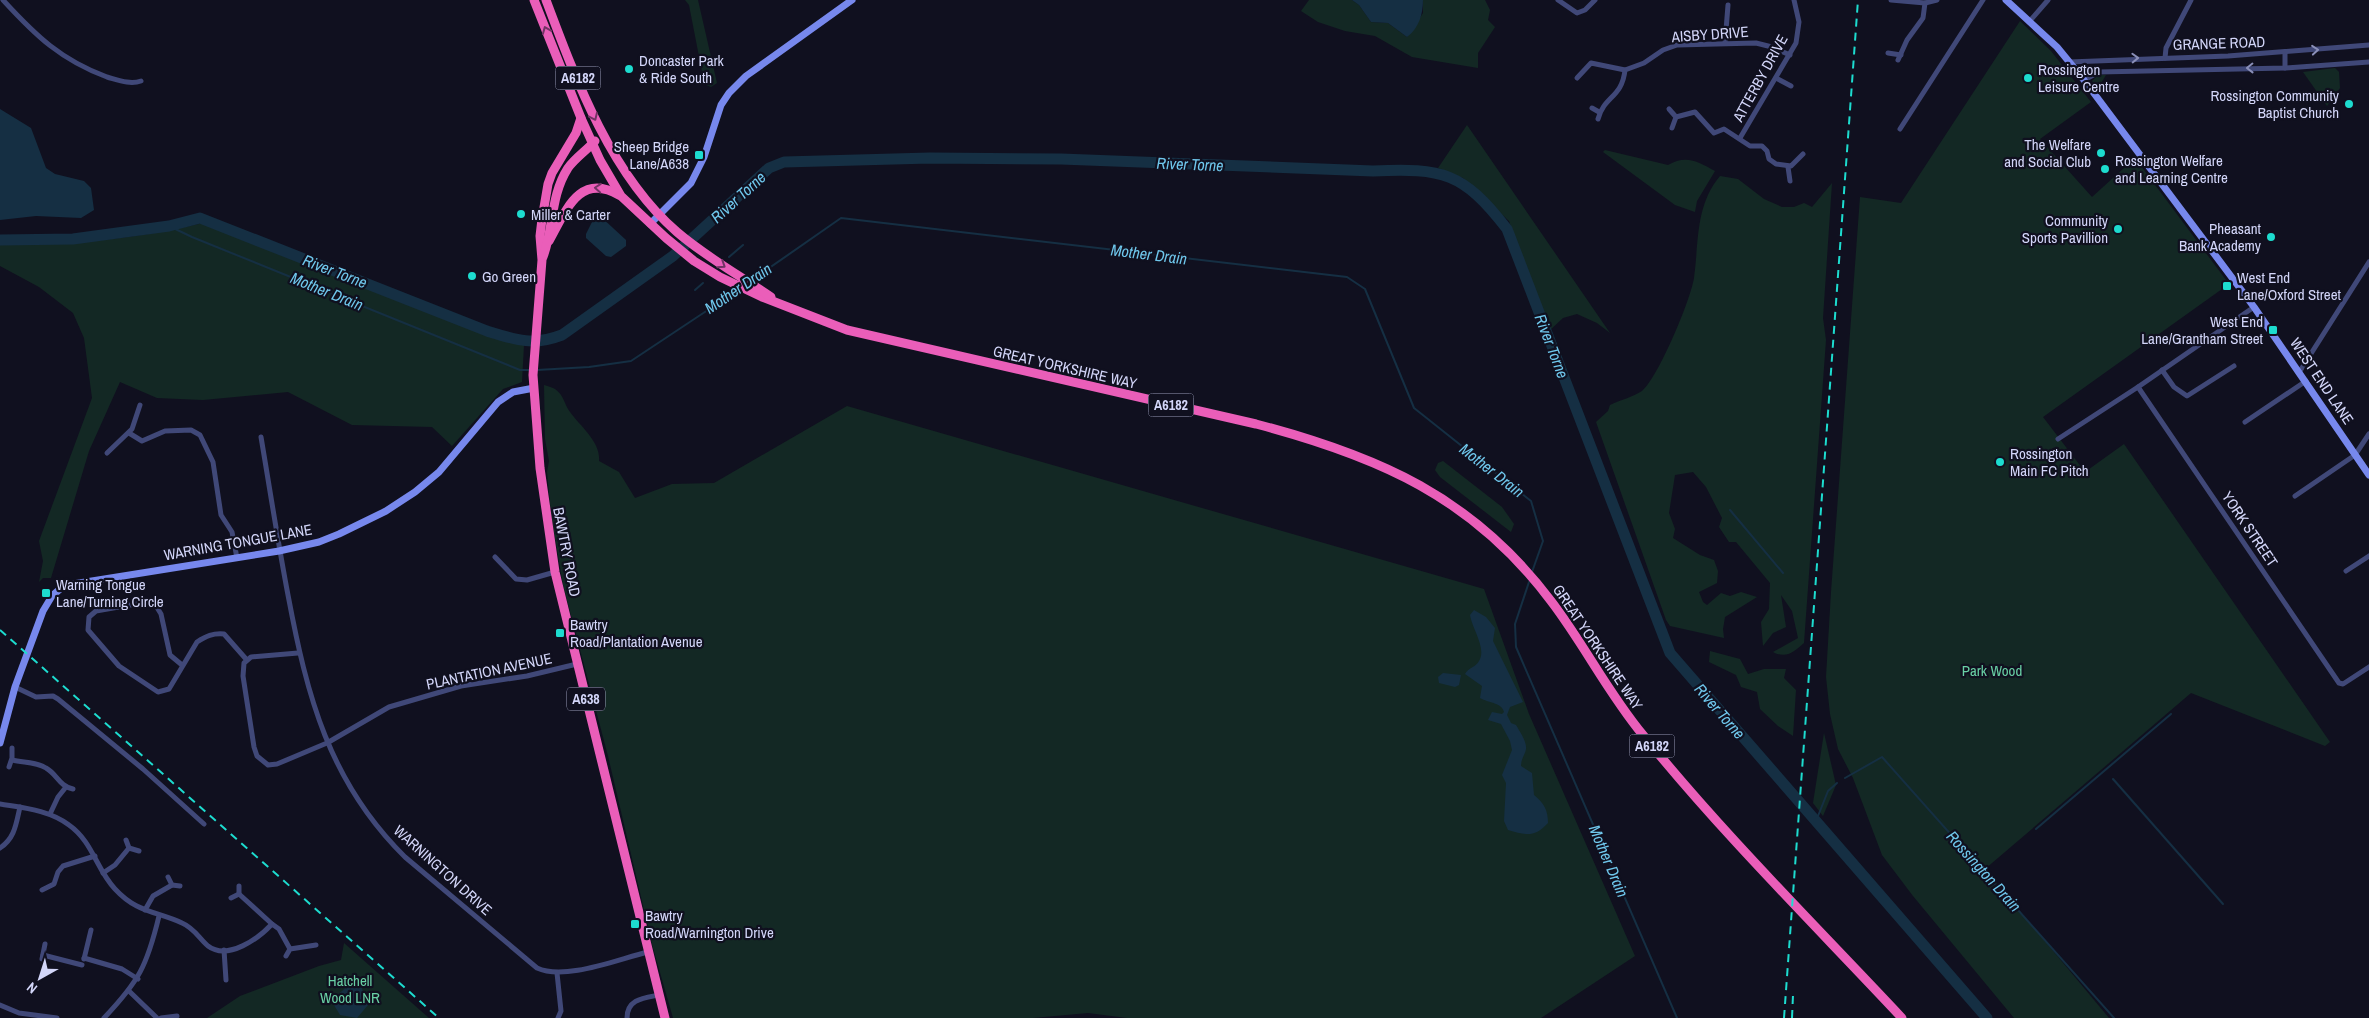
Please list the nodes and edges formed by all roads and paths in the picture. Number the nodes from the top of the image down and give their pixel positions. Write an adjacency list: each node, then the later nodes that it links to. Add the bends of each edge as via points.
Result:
1 (3, 0): 34 (street, via 59,54 83,68 117,80)
2 (534, 0): 40 (highway, GREAT YORKSHIRE WAY / A6182, one-way to 2)
3 (546, 0): 44 (highway, GREAT YORKSHIRE WAY / A6182, one-way to 44)
4 (852, 0): 52 (street, via 746,76 717,115 691,183)
5 (1558, 0): 6 (street, via 1576,13 1585,10)
6 (1595, 0)
7 (1794, 0): 24 (street, ATTERBY DRIVE, via 1799,22 1796,43)
8 (1892, 0): 14 (street)
9 (1937, 0): 15 (street)
10 (1983, 0): 43 (street)
11 (2006, 0): 19 (street, WEST END LANE)
12 (2048, 0): 19 (street)
13 (2191, 0): 25 (street)
14 (1907, 1): 15 (street)
15 (1925, 4): 23 (street, via 1924,18 1907,40 1900,57)
16 (1728, 5): 17 (street)
17 (1727, 14): 18 (street); 20 (street)
18 (1735, 14)
19 (2029, 22): 26 (street, WEST END LANE)
20 (1725, 43): 24 (street, AISBY DRIVE, via 1764,44); 29 (street, AISBY DRIVE, via 1671,46 1644,63)
21 (2369, 45): 22 (street, GRANGE ROAD, one-way to 21)
22 (2284, 52): 25 (street, GRANGE ROAD); 28 (street)
23 (1888, 53)
24 (1790, 55): 32 (street, ATTERBY DRIVE)
25 (2163, 58): 26 (street, GRANGE ROAD, one-way to 25); 30 (street)
26 (2069, 62): 33 (street, WEST END LANE)
27 (2369, 62): 28 (street)
28 (2285, 68): 30 (street, one-way to 30)
29 (1625, 70): 31 (street, via 1591,63); 38 (street, via 1621,88)
30 (2162, 70): 33 (street, via 2099,72)
31 (1577, 78)
32 (1776, 78): 35 (street); 45 (street, ATTERBY DRIVE)
33 (2084, 80): 58 (street, WEST END LANE)
34 (141, 81)
35 (1791, 86)
36 (1592, 108): 38 (street)
37 (1668, 108): 39 (street)
38 (1599, 112): 41 (street)
39 (1676, 117): 42 (street); 45 (street, via 1695,112 1713,133 1724,129)
40 (581, 118): 46 (highway, GREAT YORKSHIRE WAY / A6182); 47 (highway, BAWTRY ROAD / A638)
41 (1598, 118)
42 (1672, 128)
43 (1900, 129)
44 (602, 133): 46 (highway, BAWTRY ROAD / A638); 52 (highway, GREAT YORKSHIRE WAY / A6182, via 644,198)
45 (1740, 138): 49 (street, via 1750,146 1762,146 1772,162)
46 (591, 140): 47 (highway, BAWTRY ROAD / A638); 51 (highway, GREAT YORKSHIRE WAY / A6182); 54 (highway, BAWTRY ROAD / A638, via 569,167 560,185)
47 (570, 145): 55 (highway, BAWTRY ROAD / A638, via 548,184 540,236)
48 (1803, 154): 49 (street)
49 (1788, 166): 50 (street)
50 (1790, 181)
51 (621, 196): 53 (highway, GREAT YORKSHIRE WAY / A6182); 54 (highway, one-way to 54, via 603,187 589,188 576,197)
52 (660, 215): 53 (street); 57 (highway, GREAT YORKSHIRE WAY / A6182, one-way to 57, via 699,250 744,280)
53 (650, 224): 57 (highway, GREAT YORKSHIRE WAY / A6182, via 694,260 734,286)
54 (548, 243): 55 (highway, BAWTRY ROAD / A638)
55 (542, 260): 64 (highway, BAWTRY ROAD / A638)
56 (2369, 262): 61 (street)
57 (753, 290): 137 (highway, GREAT YORKSHIRE WAY / A6182, via 786,307 847,330 1256,424 1324,443 1366,458 1447,501 1480,526 1539,585 1642,734)
58 (2254, 307): 60 (street); 61 (street, WEST END LANE)
59 (2234, 366): 60 (street, via 2187,396 2174,387)
60 (2162, 370): 63 (street)
61 (2300, 372): 62 (street, WEST END LANE)
62 (2306, 381): 66 (street); 72 (street, WEST END LANE)
63 (2138, 387): 70 (street); 85 (street, YORK STREET, via 2341,685)
64 (534, 388): 75 (street, WARNING TONGUE LANE, via 513,392 498,402 439,472 402,502 325,539); 80 (highway, BAWTRY ROAD / A638, via 540,468)
65 (140, 405): 67 (street)
66 (2245, 422)
67 (129, 433): 71 (street); 78 (street, via 142,441 165,431 191,430 200,435 213,462 221,515 232,532)
68 (2369, 434): 72 (street)
69 (261, 437): 75 (street, WARNINGTON DRIVE)
70 (2058, 439)
71 (107, 453)
72 (2356, 455): 73 (street, WEST END LANE); 74 (street)
73 (2369, 475)
74 (2295, 496)
75 (279, 551): 78 (street, WARNING TONGUE LANE); 81 (street, WARNINGTON DRIVE)
76 (2369, 556): 79 (street)
77 (495, 557): 80 (street, via 516,579 527,580)
78 (237, 558): 86 (street, WARNING TONGUE LANE, via 65,586 47,603)
79 (2346, 571)
80 (555, 572): 83 (highway, BAWTRY ROAD / A638)
81 (298, 652): 82 (street); 87 (street, WARNINGTON DRIVE)
82 (246, 659): 84 (street, via 227,636 212,634 197,642); 87 (street, PLANTATION AVENUE, via 243,676 254,748 262,762 277,764)
83 (577, 664): 87 (street, PLANTATION AVENUE, via 461,686 389,708); 119 (highway, BAWTRY ROAD / A638)
84 (182, 666): 84 (street, via 169,689 154,690 119,666 90,634 87,626 89,617 96,610 152,601 161,614 170,656)
85 (2369, 667)
86 (15, 687): 88 (street, WARNING TONGUE LANE); 97 (street, via 36,697 53,696 58,699)
87 (327, 743): 122 (street, WARNINGTON DRIVE, via 351,790 388,840 537,968)
88 (0, 744)
89 (12, 748): 90 (street)
90 (12, 760): 91 (street); 92 (street, via 45,767)
91 (9, 767)
92 (66, 788): 93 (street); 96 (street)
93 (73, 789)
94 (0, 804): 95 (street)
95 (20, 807): 96 (street); 99 (street, via 13,836)
96 (50, 814): 102 (street, via 78,832)
97 (204, 824)
98 (126, 840): 100 (street)
99 (0, 848)
100 (129, 848): 101 (street); 103 (street, via 115,865)
101 (139, 851)
102 (95, 856): 103 (street); 108 (street, via 63,866 58,872 56,886)
103 (103, 873): 111 (street, via 121,896)
104 (168, 877): 105 (street)
105 (172, 884): 106 (street); 111 (street, via 153,896)
106 (180, 886)
107 (239, 886): 109 (street)
108 (42, 890)
109 (239, 894): 110 (street); 113 (street)
110 (231, 898)
111 (145, 910): 112 (street)
112 (159, 916): 118 (street, via 184,924 208,946); 123 (street)
113 (272, 924): 117 (street, via 279,929); 118 (street, via 253,940)
114 (91, 930): 121 (street)
115 (45, 944): 121 (street, via 42,957 82,966)
116 (316, 945): 117 (street)
117 (290, 949): 120 (street)
118 (224, 950): 124 (street)
119 (648, 952): 122 (street); 126 (highway, BAWTRY ROAD / A638)
120 (286, 956)
121 (84, 958): 123 (street, via 122,968)
122 (558, 973): 134 (street, via 561,1010)
123 (138, 979): 125 (street)
124 (226, 980)
125 (129, 991): 131 (street); 132 (street)
126 (659, 995): 135 (street, via 632,1003); 136 (highway, BAWTRY ROAD / A638)
127 (0, 1005): 129 (street)
128 (177, 1016): 133 (street)
129 (38, 1017): 130 (street)
130 (57, 1018)
131 (104, 1018)
132 (157, 1018)
133 (161, 1018)
134 (558, 1018)
135 (627, 1018)
136 (664, 1018)
137 (1902, 1018)

